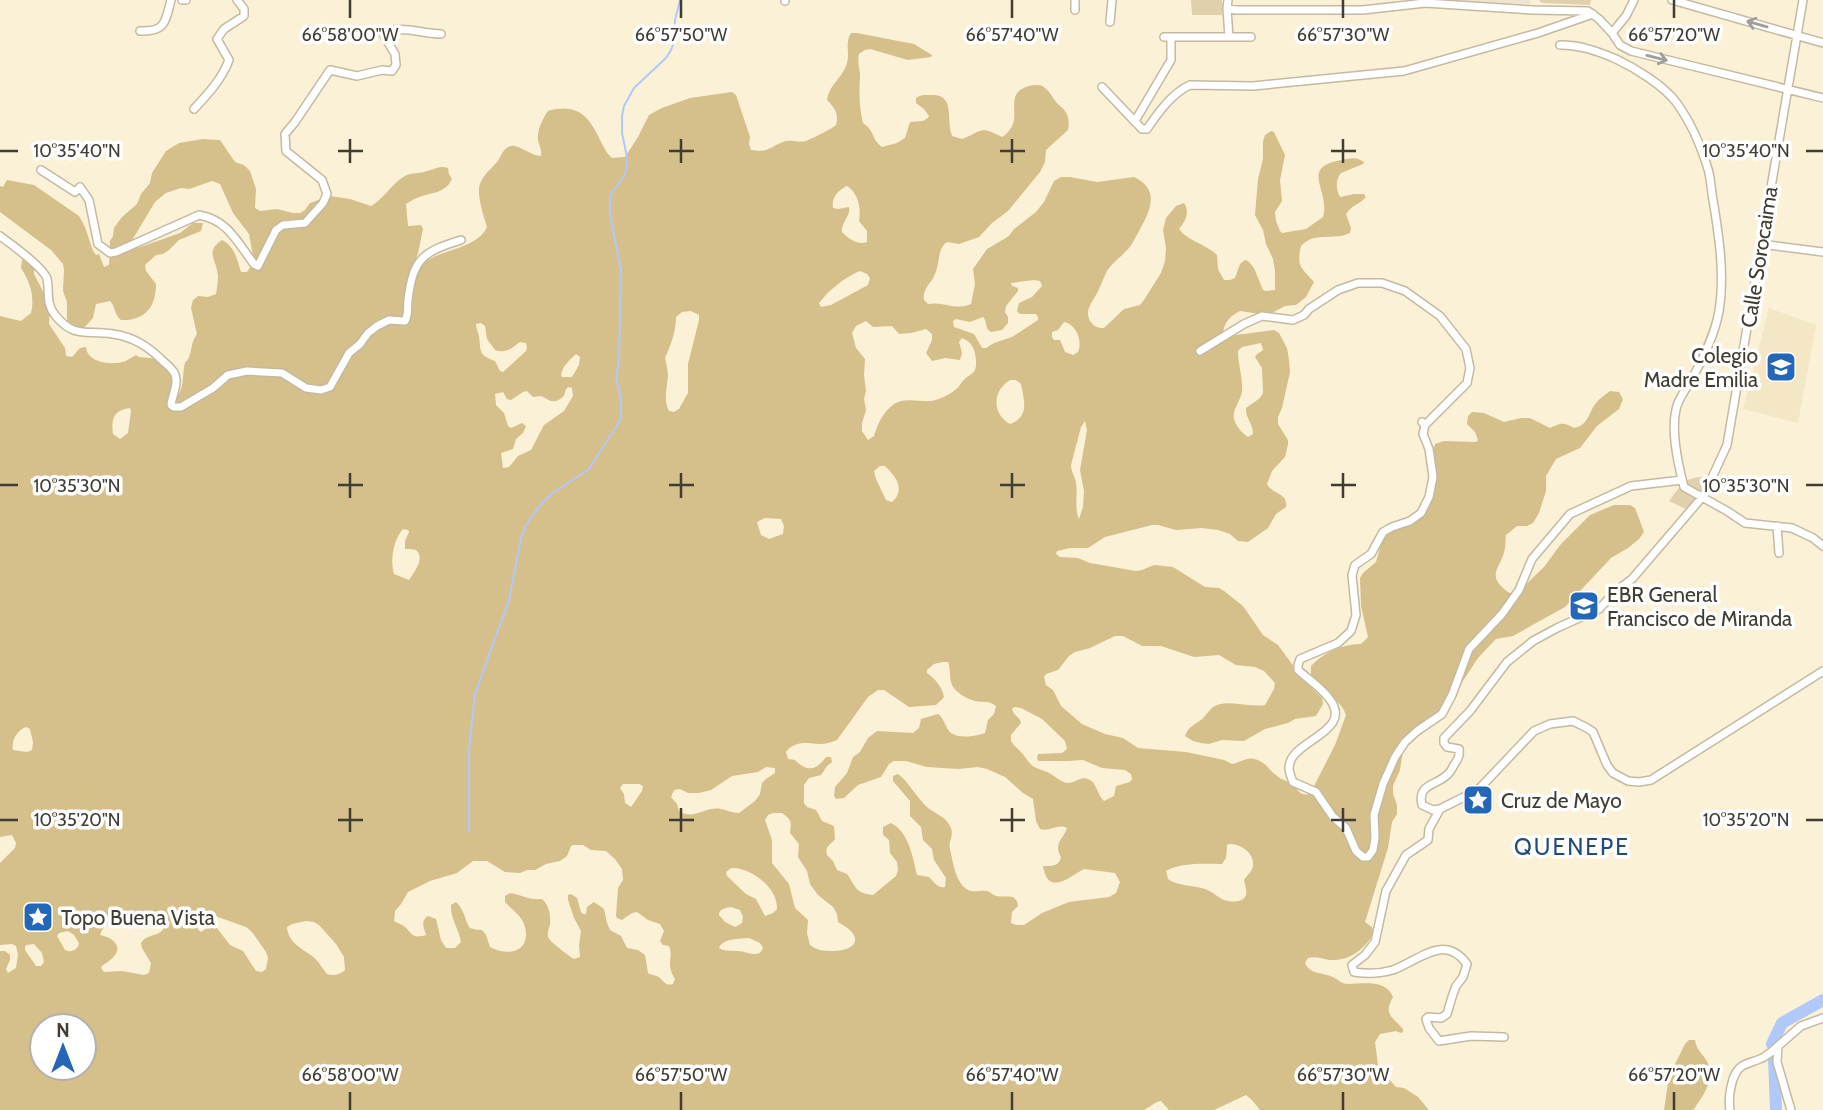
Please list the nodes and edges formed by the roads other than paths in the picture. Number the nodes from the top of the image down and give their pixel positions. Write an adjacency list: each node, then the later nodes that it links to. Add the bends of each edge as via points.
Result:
1 (171, 0): 16 (street, via 161,28)
2 (237, 0): 27 (street, via 244,16 217,39 229,60 225,72)
3 (1074, 0): 12 (street)
4 (1112, 0): 15 (street)
5 (1228, 0): 11 (street)
6 (1534, 0): 13 (street)
7 (1634, 0): 17 (street)
8 (1672, 0): 19 (street, one-way to 8)
9 (1803, 0): 19 (street, Calle Sorocaima)
10 (1425, 1): 11 (street, via 1363,10); 13 (street)
11 (1227, 9): 20 (street)
12 (1075, 10)
13 (1533, 10): 14 (street)
14 (1593, 14): 17 (street); 28 (street, via 1404,71 1253,86 1190,85 1174,96 1147,129 1142,130)
15 (1110, 22)
16 (140, 32)
17 (1612, 33): 25 (street, one-way to 25, via 1631,51)
18 (441, 34): 29 (street, via 391,29 383,34 395,54 392,71 357,76 330,70 285,134 286,151 322,180 327,194 305,223 276,230 258,266 227,227 199,215 110,253 98,244 89,200 80,187 75,192)
19 (1798, 36): 22 (street); 25 (street, Calle Sorocaima)
20 (1229, 37): 21 (street); 28 (street, via 1167,37 1171,60)
21 (1251, 37)
22 (1823, 43)
23 (1560, 45): 35 (street, via 1600,52 1632,67 1667,93 1693,131 1708,170 1721,294 1702,360 1678,404 1675,438)
24 (1102, 87): 28 (street)
25 (1787, 90): 26 (street); 32 (street, Calle Sorocaima)
26 (1823, 98)
27 (194, 109)
28 (1135, 121)
29 (41, 170)
30 (0, 236): 31 (street, via 39,266 47,277 47,299 72,330 111,333 153,350 174,372 174,407 181,407 228,375 247,370 282,373 306,388 330,387 349,353 368,333 389,320 408,318 415,266 437,247)
31 (461, 240)
32 (1761, 244): 33 (street); 36 (street, Calle Sorocaima, via 1727,445)
33 (1823, 252)
34 (1200, 351): 35 (street, via 1262,316 1293,320 1338,290 1358,284 1382,284 1405,291 1440,316 1466,349 1467,383 1424,424 1433,477 1421,513 1383,532 1371,554 1355,565 1356,615 1351,631 1338,643 1300,659 1298,665 1329,697 1335,716 1331,726 1290,760 1293,782 1316,793 1363,857 1373,850 1374,815 1395,757 1411,737 1442,714 1469,649 1502,614 1532,559 1570,514 1630,486)
35 (1682, 480): 36 (street, via 1684,487)
36 (1702, 498): 37 (street, via 1745,523); 41 (street, Calle Sorocaima, via 1632,579 1599,609 1533,641 1507,662 1444,738 1447,747 1459,749 1459,757 1447,776 1430,785 1420,799 1422,805)
37 (1777, 526): 38 (street, via 1791,528); 39 (street)
38 (1823, 546)
39 (1779, 553)
40 (1823, 671): 41 (street, via 1651,780 1620,778 1607,765 1593,732 1573,721 1561,722 1534,732 1478,790)
41 (1440, 809): 43 (street, via 1428,840 1406,855 1386,891 1375,942 1352,965 1354,972 1374,974 1437,950 1454,951 1467,964 1463,977 1447,1014 1426,1019 1429,1028 1439,1041)
42 (1823, 1018): 44 (street, via 1801,1026)
43 (1504, 1037)
44 (1778, 1046): 45 (street, via 1737,1071); 46 (street, via 1777,1062)
45 (1730, 1110)
46 (1791, 1110)

